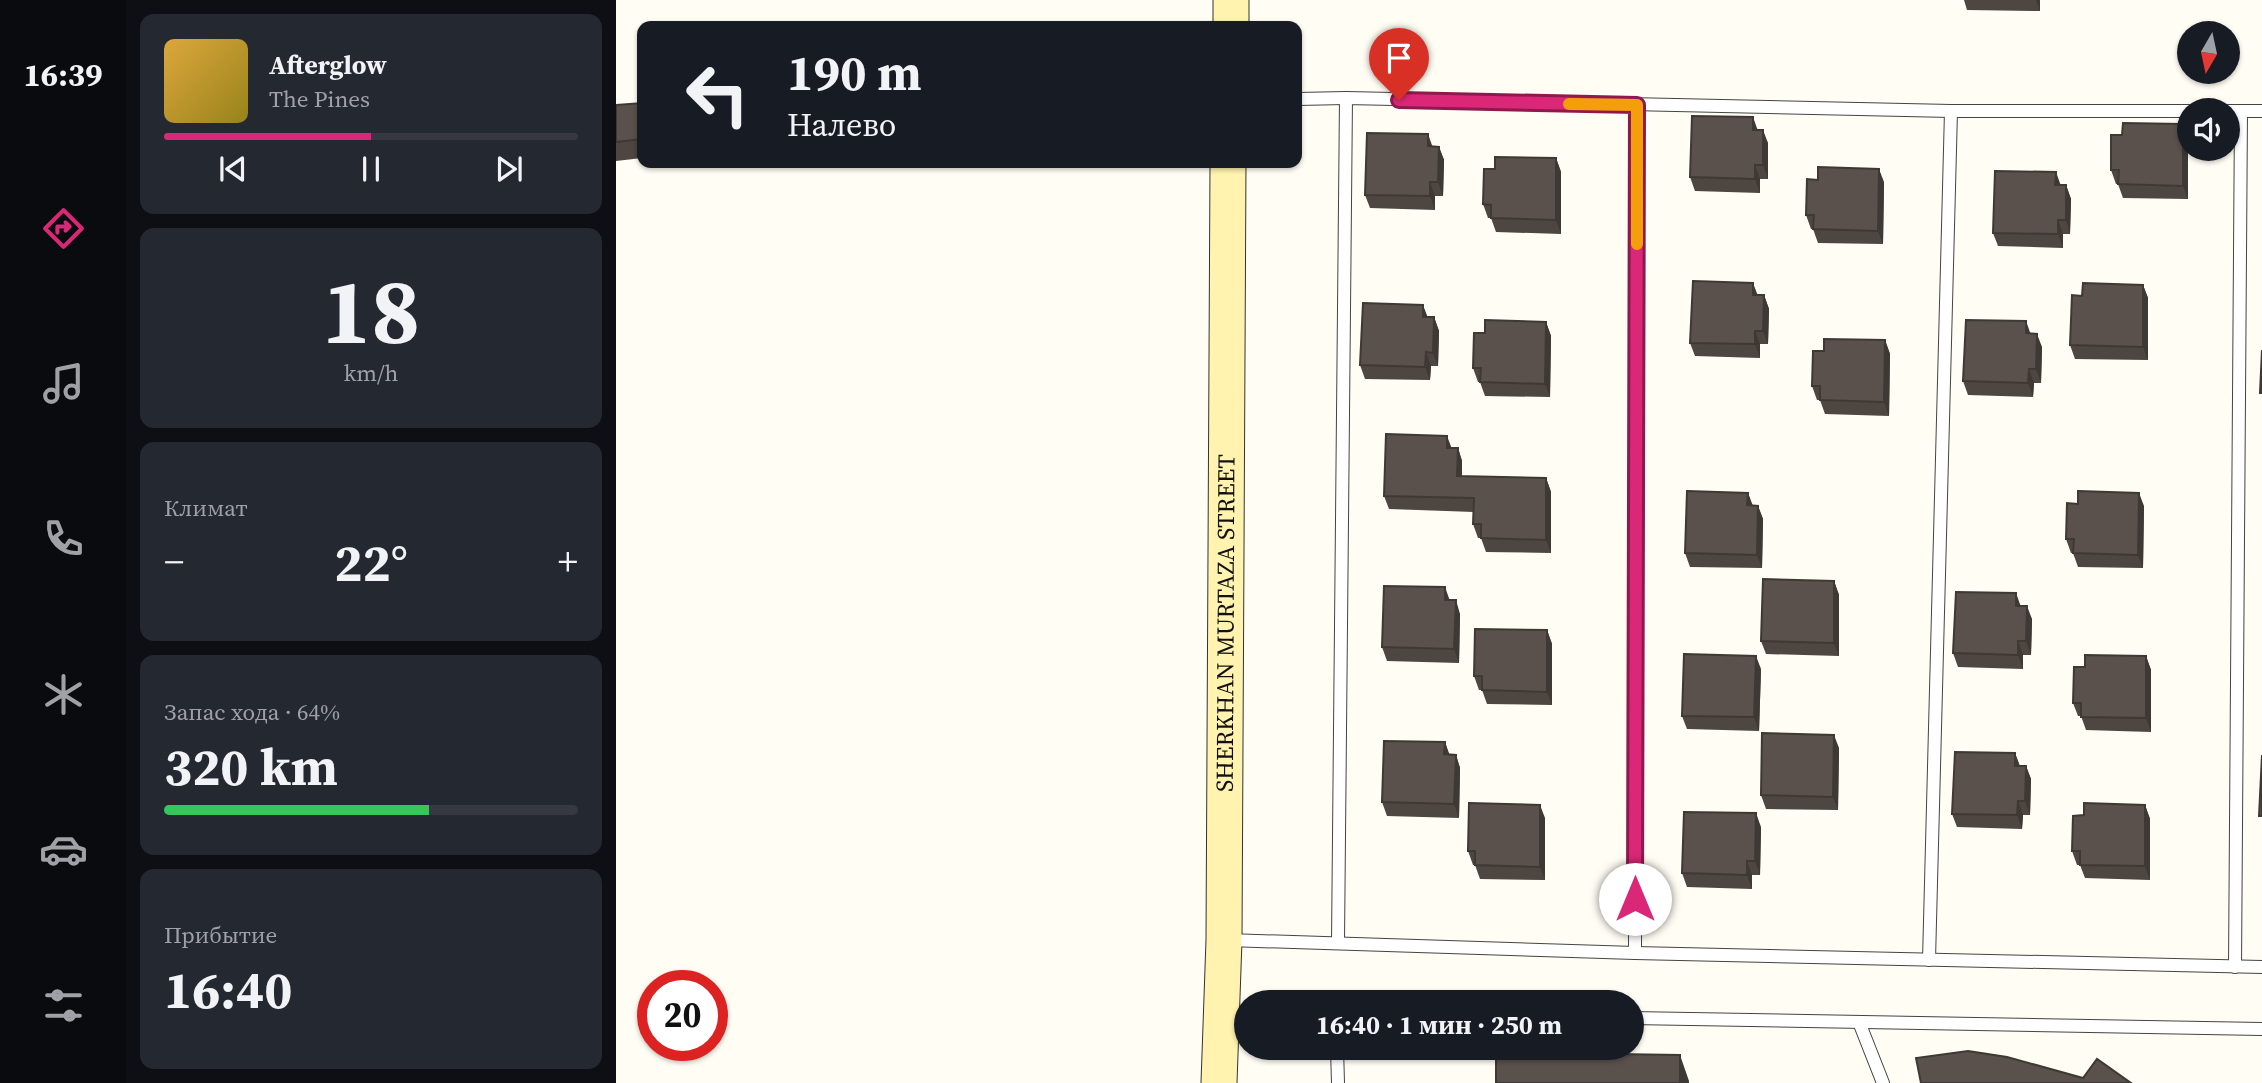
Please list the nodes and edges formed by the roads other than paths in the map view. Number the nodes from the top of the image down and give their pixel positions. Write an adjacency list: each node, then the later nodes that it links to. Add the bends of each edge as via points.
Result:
1 (1231, 0): 2 (main road)
2 (1231, 21)
3 (1346, 98): 4 (lane); 5 (lane); 13 (lane)
4 (1302, 99)
5 (1637, 105): 6 (lane); 14 (lane)
6 (1951, 111): 7 (lane); 15 (lane)
7 (2177, 111)
8 (2240, 111): 9 (lane)
9 (2262, 111)
10 (2235, 161): 16 (lane)
11 (1228, 168): 12 (main road, SHERKHAN MURTAZA STREET)
12 (1224, 940): 13 (lane); 22 (main road, SHERKHAN MURTAZA STREET)
13 (1338, 942): 14 (lane)
14 (1635, 953): 15 (lane)
15 (1928, 960): 16 (lane)
16 (2235, 967): 17 (lane)
17 (2262, 967)
18 (1644, 1018): 19 (lane)
19 (1859, 1022): 20 (lane); 24 (lane)
20 (2262, 1029)
21 (1337, 1060): 23 (lane)
22 (1219, 1083)
23 (1338, 1083)
24 (1883, 1083)

